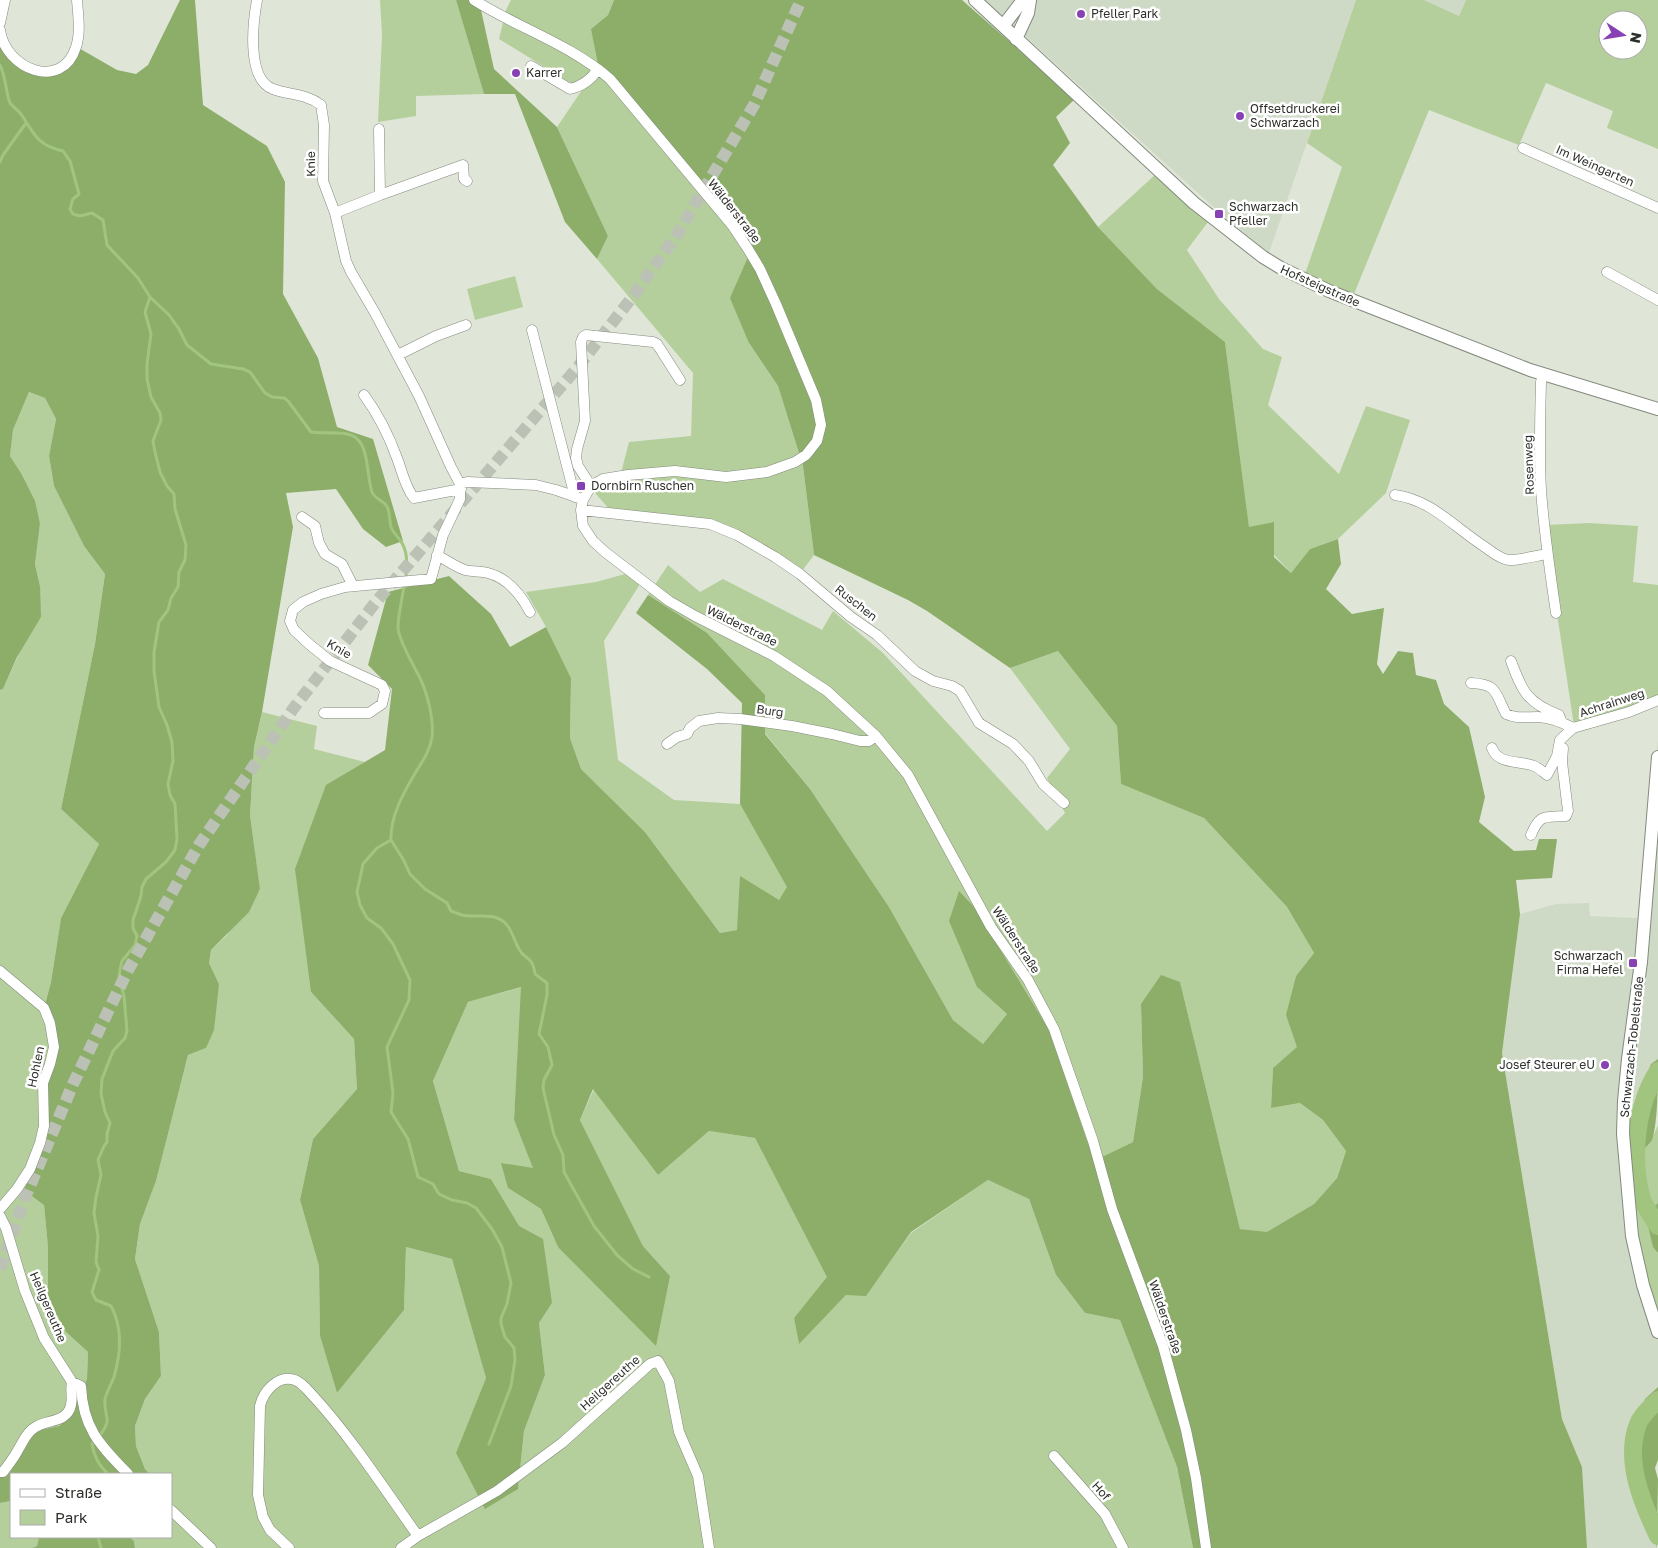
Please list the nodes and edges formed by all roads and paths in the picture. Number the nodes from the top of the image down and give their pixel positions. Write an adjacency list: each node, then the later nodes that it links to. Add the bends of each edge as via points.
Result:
1 (5, 0): 8 (street)
2 (77, 0): 10 (street, via 79,31 76,47 64,66 52,71 28,68 15,59 8,52)
3 (257, 0): 19 (street, Knie, via 253,44 262,82 272,89 314,99 321,105 324,181)
4 (474, 0): 13 (street, Wälderstraße, via 557,43)
5 (975, 0): 9 (main road, Hofsteigstraße)
6 (1023, 0): 9 (main road)
7 (1030, 0): 11 (main road, via 1028,13)
8 (0, 22)
9 (1003, 26): 11 (main road, Hofsteigstraße)
10 (0, 30)
11 (1016, 39): 25 (main road, Hofsteigstraße, via 1194,203 1263,257 1328,291)
12 (531, 66): 13 (street, via 570,89 593,78)
13 (598, 69): 29 (street, Wälderstraße, via 621,91 732,225 748,249 793,344 816,400 821,425 817,442 806,455 767,472 726,477 675,471 603,479)
14 (379, 130): 17 (street)
15 (1523, 148): 18 (street, Im Weingarten)
16 (468, 181): 17 (street, via 464,179 463,165)
17 (380, 195): 19 (street)
18 (1658, 208)
19 (334, 213): 24 (street, Knie, via 351,272)
20 (1606, 272): 21 (street)
21 (1658, 300)
22 (466, 325): 24 (street)
23 (532, 330): 32 (street)
24 (398, 355): 30 (street, Knie)
25 (1543, 374): 28 (main road, Hofsteigstraße); 34 (street, Rosenweg, via 1540,449)
26 (680, 380): 29 (street, via 653,342 583,337 585,421 576,458)
27 (364, 395): 30 (street, via 383,426 409,493 414,498)
28 (1658, 409)
29 (591, 486): 32 (street)
30 (461, 487): 32 (street, via 467,482 536,485 556,490); 35 (street, Knie, via 460,499)
31 (1395, 495): 34 (street, via 1416,499 1432,508 1500,558 1508,560)
32 (580, 502): 45 (street, Wälderstraße, via 587,533 621,565 669,601 800,672 827,691); 49 (street, Ruschen, via 710,524 776,557 876,635 916,671 960,691 979,723 1013,744 1043,784)
33 (302, 517): 36 (street, via 315,526 325,554 342,564)
34 (1547, 554): 38 (street, Rosenweg)
35 (437, 555): 36 (street, Knie, via 431,579); 37 (street, via 464,569 501,577)
36 (353, 586): 42 (street, Knie, via 303,602 293,610 290,621 294,630 330,661 382,685 384,698 382,704 369,713)
37 (530, 612)
38 (1556, 613)
39 (1511, 661): 43 (street, Achrainweg, via 1520,686 1530,700 1558,715)
40 (1472, 683): 43 (street, Achrainweg, via 1495,689 1506,714 1514,718 1540,717)
41 (1658, 700): 44 (street, Achrainweg)
42 (324, 713)
43 (1562, 721): 44 (street, Achrainweg)
44 (1570, 730): 47 (street, via 1560,740 1547,776 1533,765 1496,756); 50 (street, via 1562,752 1568,812 1566,816 1541,819)
45 (876, 736): 46 (street, Burg, via 869,741 860,741 792,726 718,718 699,721 688,734); 66 (street, Wälderstraße, via 908,775 991,927 1028,980 1054,1029 1091,1132 1112,1209 1163,1346 1186,1430)
46 (667, 744)
47 (1492, 748)
48 (1658, 758): 54 (main road, Schwarzach-Tobelstraße, via 1641,962 1622,1134 1632,1236)
49 (1064, 803)
50 (1531, 835)
51 (0, 971): 52 (street, Hohlen, via 44,1008 54,1047 43,1083 44,1126 40,1143 30,1169)
52 (0, 1209)
53 (0, 1216): 55 (street, Heilgereuthe, via 44,1338)
54 (1658, 1332)
55 (72, 1382): 57 (street, via 68,1413 27,1433 19,1449); 58 (street, Heilgereuthe, via 81,1386 90,1430)
56 (1054, 1456): 65 (street, Hof, via 1105,1514)
57 (0, 1472)
58 (127, 1473)
59 (172, 1511): 61 (street)
60 (418, 1536): 62 (street, via 328,1412 296,1380 286,1378 269,1388 261,1399 258,1495 270,1530); 63 (street, Heilgereuthe); 64 (street, Heilgereuthe, via 497,1491 562,1443 650,1364 658,1361 670,1381 679,1432 698,1476)
61 (211, 1548)
62 (289, 1548)
63 (401, 1548)
64 (709, 1548)
65 (1123, 1548)
66 (1206, 1548)

